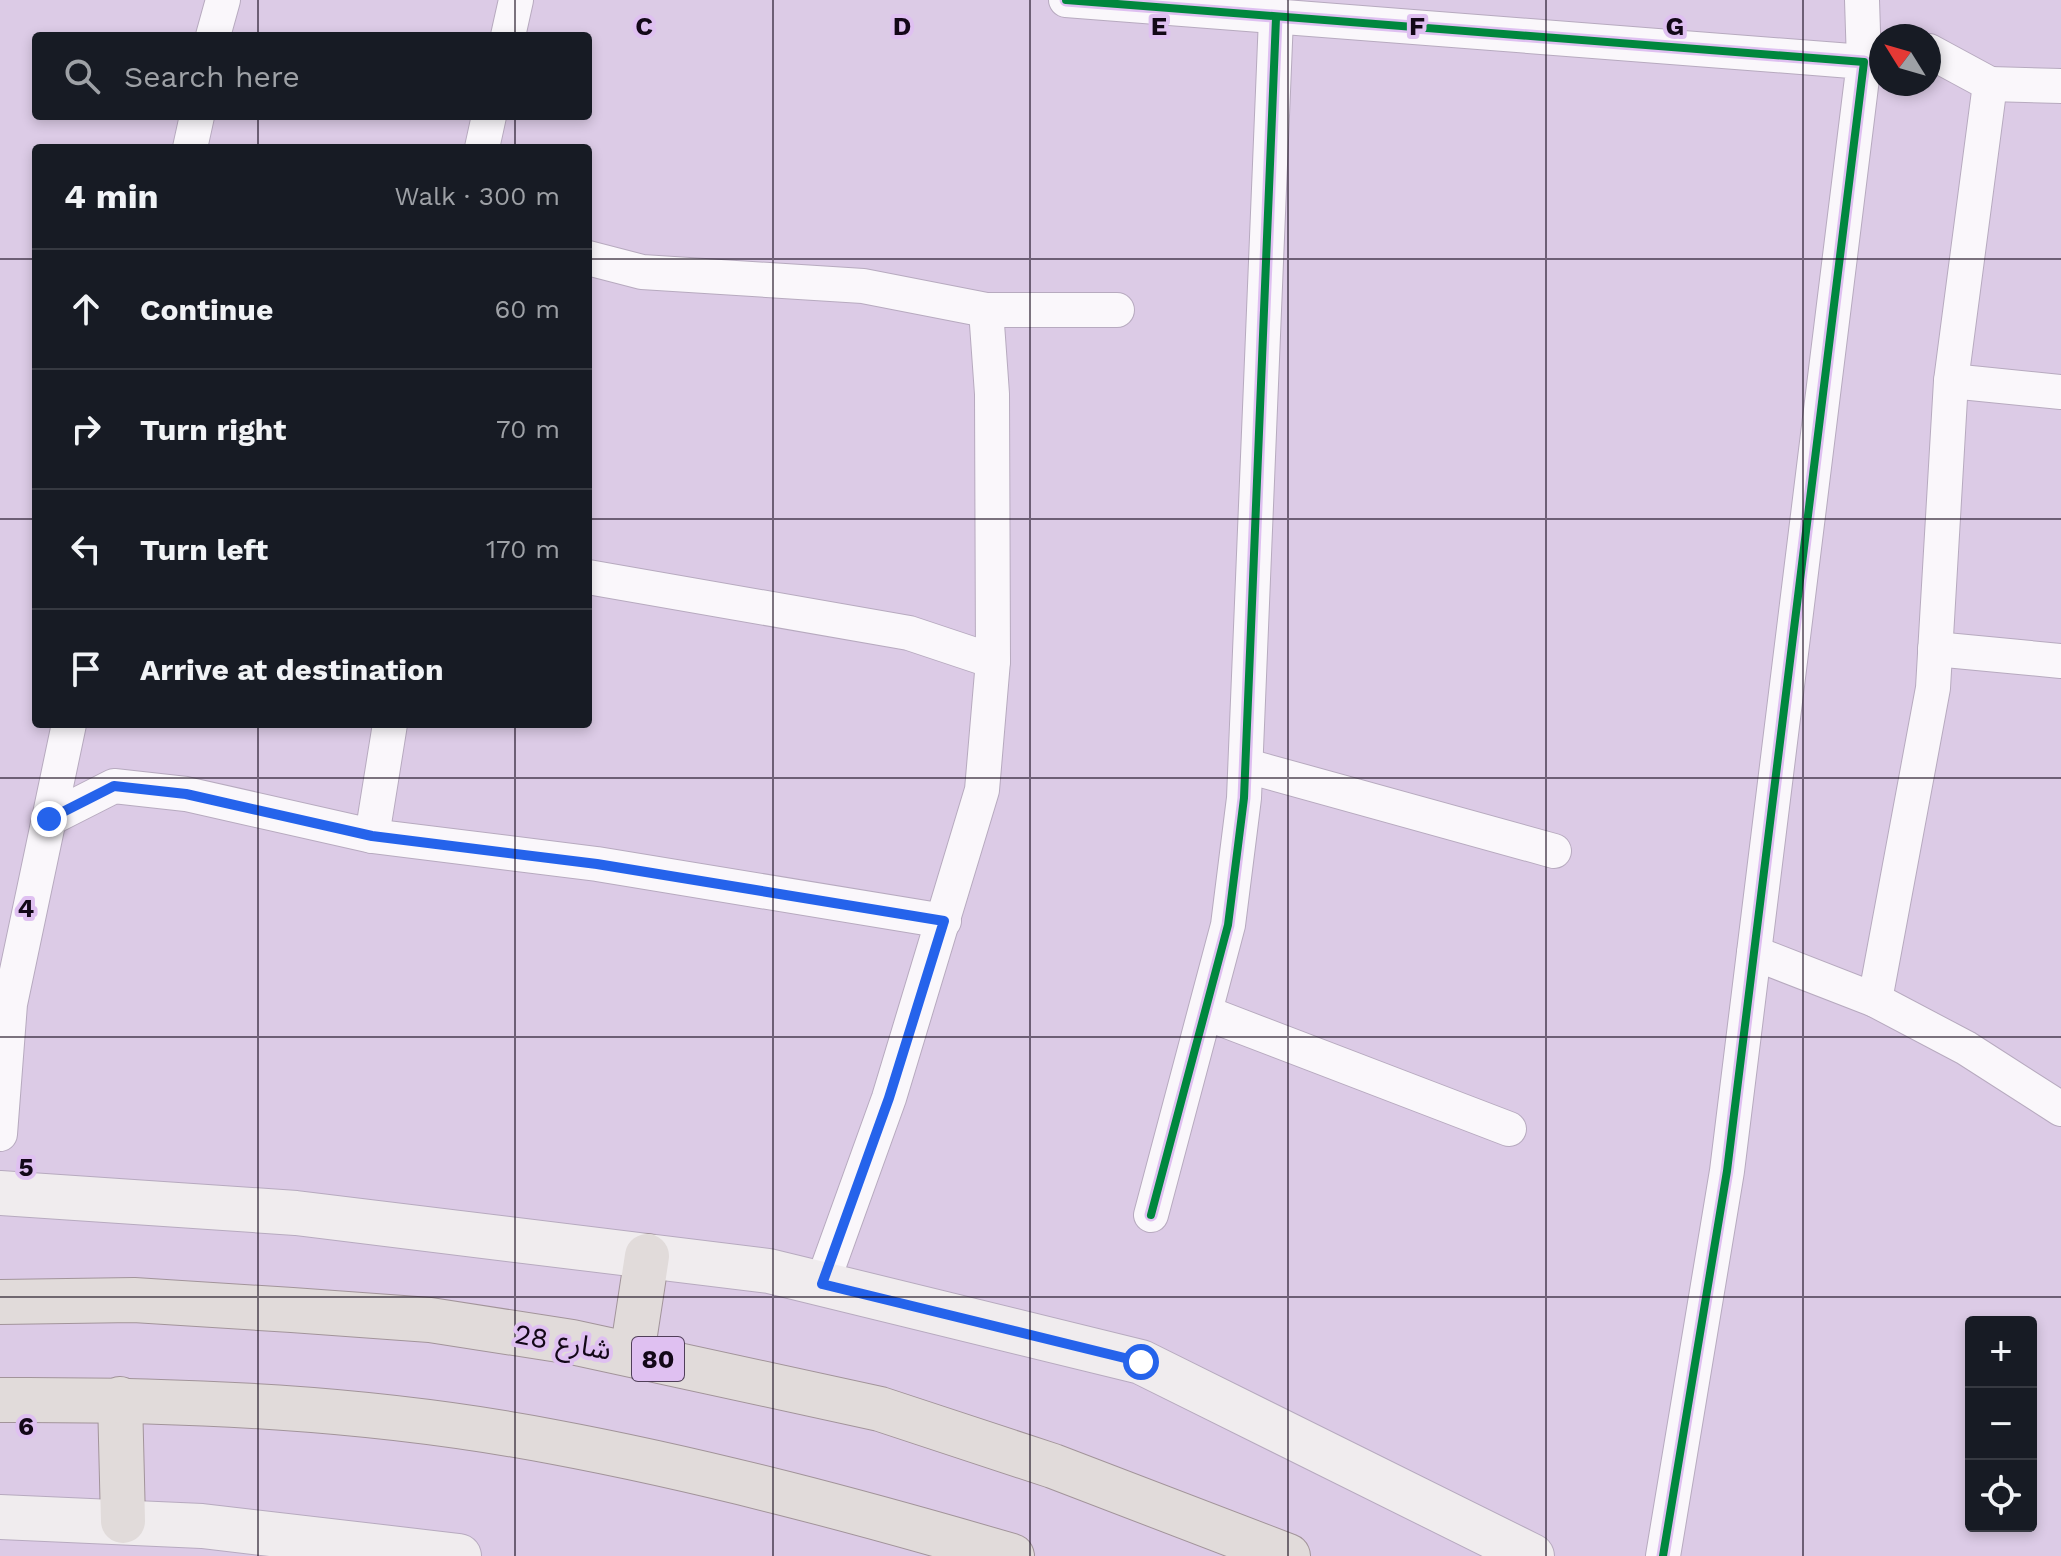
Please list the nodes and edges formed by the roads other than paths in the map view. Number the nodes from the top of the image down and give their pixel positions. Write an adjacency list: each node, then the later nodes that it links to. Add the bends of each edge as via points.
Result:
1 (223, 0): 6 (street)
2 (516, 0): 7 (street)
3 (1066, 0): 5 (street)
4 (1862, 0): 8 (street)
5 (1276, 18): 10 (street); 29 (street)
6 (214, 32)
7 (509, 32)
8 (1869, 38)
9 (1941, 57): 11 (street)
10 (1869, 60)
11 (1990, 84): 12 (street); 21 (street)
12 (2061, 86)
13 (1869, 90): 34 (street)
14 (196, 120): 16 (street)
15 (488, 120): 17 (street)
16 (191, 144)
17 (483, 144)
18 (592, 259): 19 (street, via 642,272 863,286)
19 (986, 310): 20 (street); 25 (street, via 992,394)
20 (1117, 310)
21 (1951, 381): 22 (street); 24 (street)
22 (2061, 392)
23 (592, 578): 25 (street, via 909,633)
24 (1935, 649): 26 (street); 35 (street, via 1933,688)
25 (993, 661): 33 (street, via 982,790)
26 (2061, 661)
27 (68, 728): 30 (street)
28 (389, 728): 31 (street)
29 (1247, 766): 32 (street); 36 (street, via 1228,925)
30 (49, 819): 31 (street, via 114,786 186,794); 39 (street, via 10,1004)
31 (372, 836): 33 (street, via 597,864)
32 (1554, 851)
33 (944, 921): 43 (street, via 889,1098)
34 (1754, 953): 35 (street); 55 (street, via 1727,1171)
35 (1875, 1000): 37 (street, via 1966,1048)
36 (1206, 1013): 38 (street); 41 (street)
37 (2061, 1109)
38 (1509, 1129)
39 (0, 1134)
40 (0, 1193): 42 (main road, via 296,1213)
41 (1151, 1215)
42 (647, 1256): 43 (main road, via 769,1271); 45 (highway)
43 (822, 1284): 54 (main road, via 1141,1362)
44 (0, 1302): 45 (highway, شارع 28 / 80, via 134,1300 430,1320)
45 (632, 1354): 53 (highway, شارع 28 / 80, via 880,1409 1053,1466)
46 (120, 1399): 47 (highway); 49 (highway); 52 (highway, via 267,1406 551,1441 707,1473)
47 (0, 1400)
48 (0, 1517): 49 (main road)
49 (123, 1521): 50 (main road)
50 (321, 1548): 51 (main road)
51 (459, 1556)
52 (1012, 1556)
53 (1288, 1556)
54 (1532, 1556)
55 (1663, 1556)

